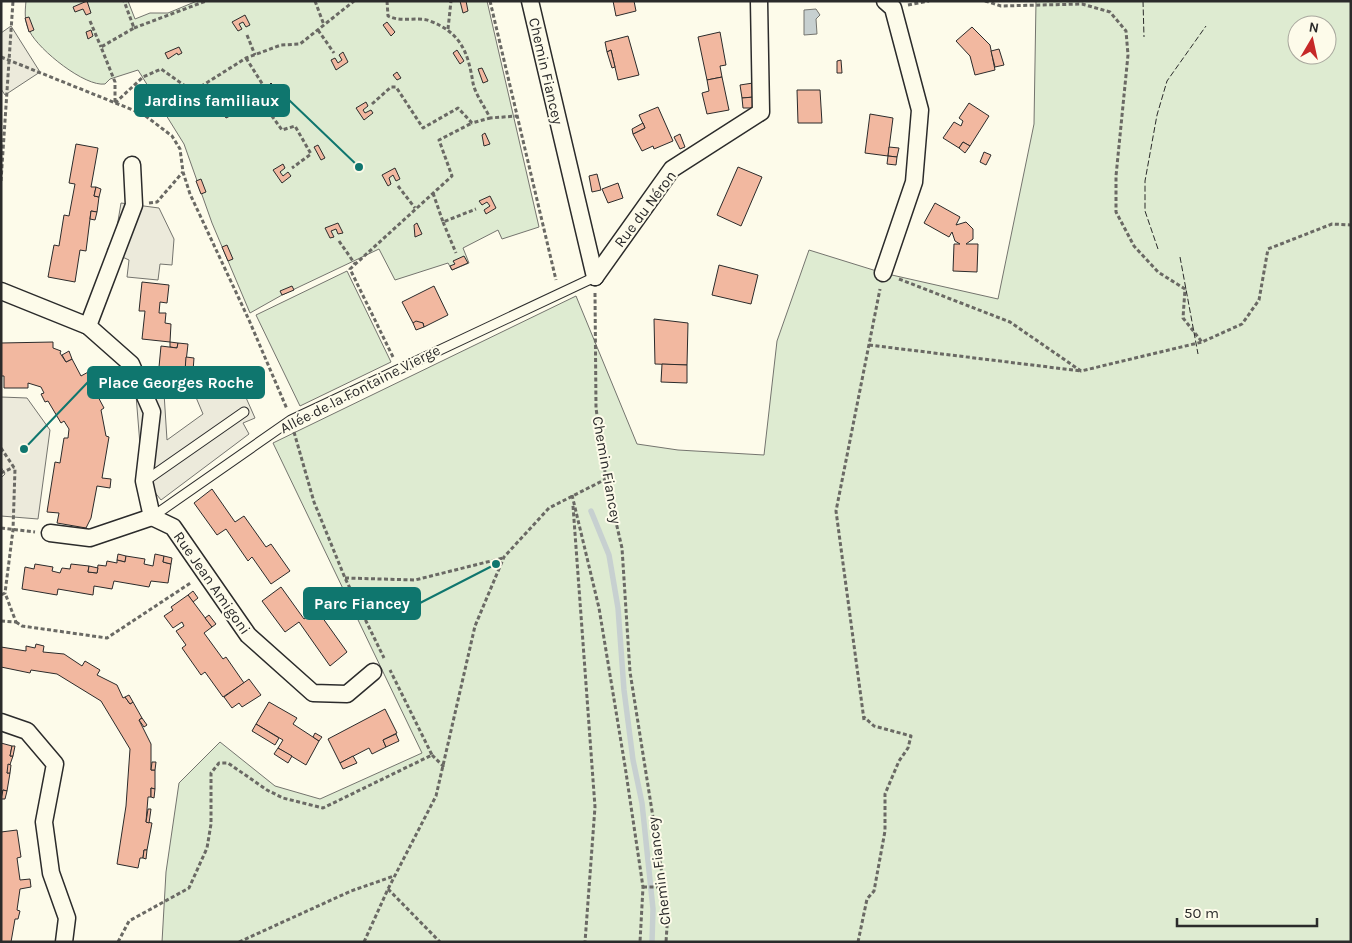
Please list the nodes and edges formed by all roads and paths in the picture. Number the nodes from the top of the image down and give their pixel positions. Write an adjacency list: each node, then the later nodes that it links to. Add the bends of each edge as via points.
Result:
1 (12, 1): 24 (path)
2 (124, 1): 15 (path)
3 (206, 1): 15 (path)
4 (315, 1): 14 (path)
5 (354, 1): 14 (path)
6 (387, 1): 16 (path, via 388,16 396,20 427,20)
7 (451, 1): 16 (path)
8 (490, 1): 29 (path)
9 (530, 1): 47 (street, Chemin Fiancey)
10 (759, 1): 47 (street, Rue du Néron, via 761,112 672,170)
11 (885, 1): 46 (street, via 893,8 920,110 914,182)
12 (985, 1): 51 (path, via 1001,6 1082,4 1110,12 1126,32 1128,55 1116,176 1116,212 1134,246 1158,272 1185,289 1183,318)
13 (90, 21): 19 (path)
14 (324, 25): 17 (path)
15 (134, 28): 19 (path)
16 (448, 29): 30 (path, via 457,36 474,74 473,84)
17 (318, 30): 20 (path); 21 (path, via 300,44 281,45)
18 (246, 35): 21 (path)
19 (102, 47): 26 (path, via 115,82)
20 (334, 53)
21 (255, 55): 23 (path)
22 (1, 58): 24 (path)
23 (246, 58): 25 (path); 26 (path, via 200,87 188,88 161,68 142,77)
24 (8, 60): 26 (path); 35 (path)
25 (263, 85): 27 (path); 33 (path, via 264,105 282,130 295,126 311,154)
26 (114, 103): 34 (path, via 144,114 172,136 180,149)
27 (232, 104)
28 (372, 104): 31 (path, via 396,87 423,128 458,108)
29 (517, 116): 30 (path); 49 (path)
30 (490, 118): 31 (path)
31 (472, 123): 37 (path, via 439,140 452,176)
32 (132, 165): 38 (street)
33 (292, 168)
34 (183, 172): 38 (path, via 157,202); 56 (path)
35 (1, 181)
36 (398, 186): 39 (path)
37 (433, 193): 39 (path); 41 (path)
38 (134, 205): 50 (street)
39 (415, 208): 45 (path)
40 (476, 208): 41 (path)
41 (443, 222): 44 (path)
42 (1351, 225): 51 (path, via 1332,224 1268,249 1259,300 1242,324)
43 (340, 241): 45 (path)
44 (456, 253)
45 (355, 264): 53 (path, via 350,269)
46 (886, 275): 52 (path); 54 (path, via 1010,322)
47 (595, 276): 49 (lane, Allée de la Fontaine Vierge); 60 (path, Chemin Fiancey, via 596,408)
48 (1, 291): 50 (street)
49 (559, 293): 53 (lane, Allée de la Fontaine Vierge)
50 (88, 326): 61 (street, via 131,364 152,412)
51 (1202, 342): 54 (path)
52 (869, 345): 54 (path); 89 (path, via 836,511 864,718 874,726 911,736 885,794 885,831 874,891 867,899)
53 (399, 368): 56 (lane, Allée de la Fontaine Vierge)
54 (1081, 371)
55 (244, 412): 61 (lane)
56 (291, 420): 63 (lane, Allée de la Fontaine Vierge); 69 (path, via 314,502)
57 (1, 448): 58 (path)
58 (14, 467): 59 (path); 65 (path)
59 (1, 473)
60 (606, 479): 62 (path); 79 (path, Chemin Fiancey, via 622,548 630,672)
61 (144, 481): 63 (street)
62 (572, 495): 67 (path, via 549,508); 78 (path, via 599,608); 86 (path, via 595,807)
63 (152, 518): 66 (street, Allée de la Fontaine Vierge, via 90,538); 68 (street, Rue Jean Amigoni, via 173,527)
64 (1, 528): 65 (path)
65 (13, 530): 70 (path)
66 (50, 534)
67 (504, 557): 69 (path, via 415,580); 76 (path, via 475,626)
68 (205, 574): 72 (path, via 107,638 22,626); 73 (street, Rue Jean Amigoni, via 248,635 313,693 348,694)
69 (345, 578): 75 (path)
70 (3, 594): 72 (path)
71 (1, 621): 72 (path)
72 (16, 622)
73 (373, 672)
74 (1, 722): 81 (street, via 27,731 55,764 44,822 52,872 67,918)
75 (432, 755): 76 (path); 82 (path, via 323,808 283,798 228,763 219,763 211,773 211,824 207,848 189,888 130,920)
76 (444, 767): 77 (path, via 436,796)
77 (394, 876): 80 (path); 83 (path, via 351,891)
78 (643, 887): 79 (path); 87 (path)
79 (664, 888): 88 (path, Chemin Fiancey, via 668,912)
80 (388, 889): 84 (path); 85 (path)
81 (64, 942)
82 (118, 942)
83 (239, 942)
84 (364, 942)
85 (440, 942)
86 (585, 942)
87 (640, 942)
88 (666, 942)
89 (858, 942)

